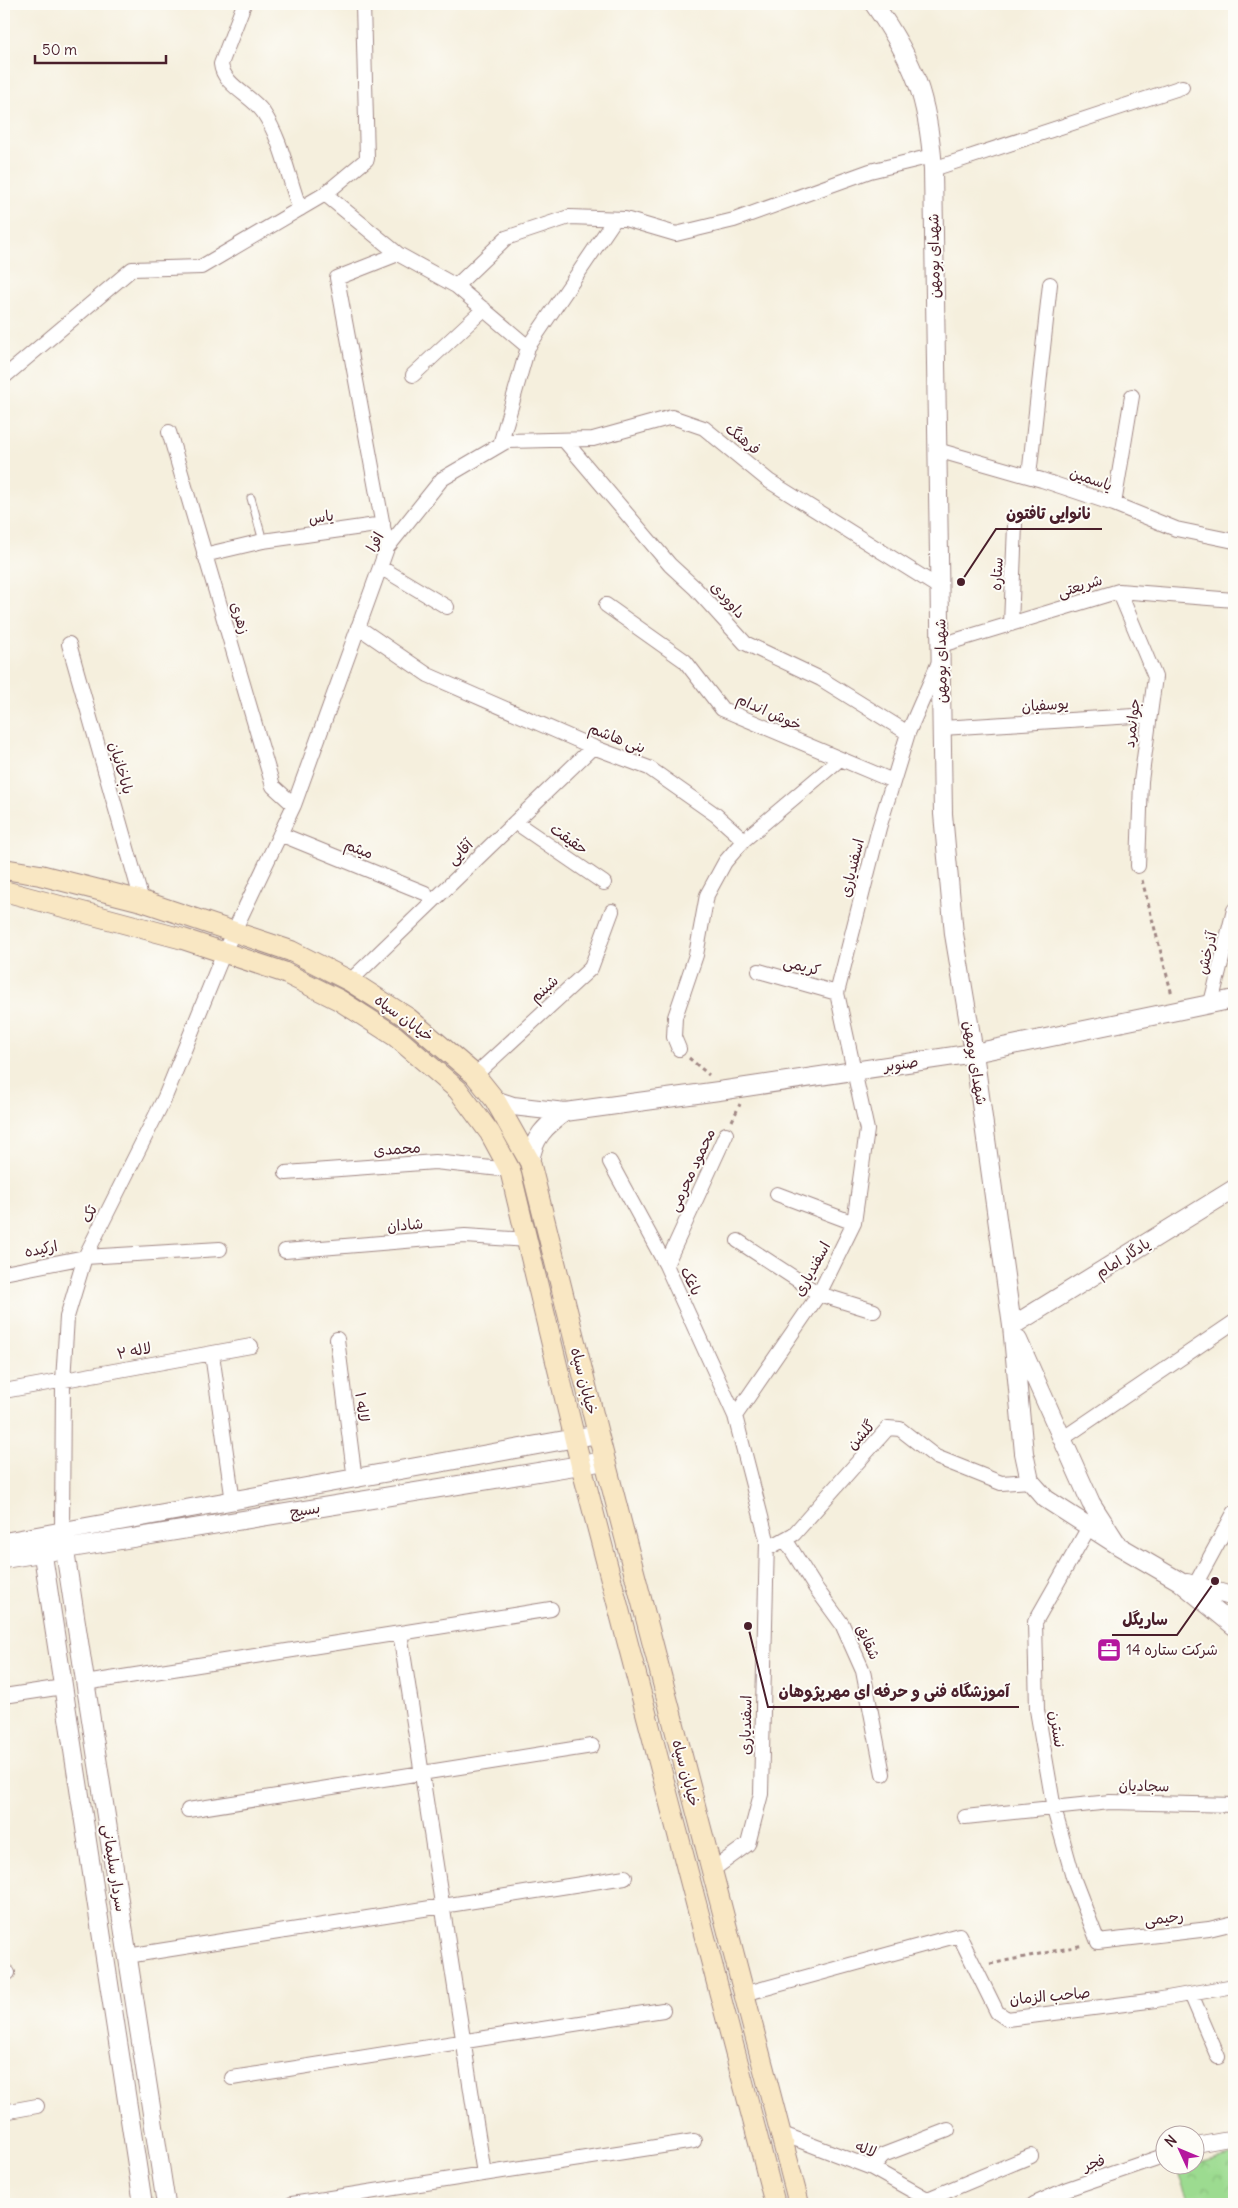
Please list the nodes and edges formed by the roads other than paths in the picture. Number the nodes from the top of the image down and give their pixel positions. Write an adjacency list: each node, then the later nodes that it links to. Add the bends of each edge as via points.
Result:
1 (244, 4): 7 (street, via 221,64 222,71 252,98 268,120)
2 (363, 4): 6 (street, via 367,159)
3 (874, 4): 5 (street, شهدای بومهن, via 900,42 919,82 930,125)
4 (1182, 87): 5 (street)
5 (932, 162): 8 (street, via 870,171 734,220 676,234); 20 (street, شهدای بومهن)
6 (325, 194): 7 (street); 9 (street)
7 (300, 209): 15 (street, via 201,267 132,269)
8 (615, 219): 11 (street, via 569,217 506,238); 13 (street)
9 (398, 254): 11 (street); 24 (street, via 338,278)
10 (1050, 284): 21 (street)
11 (456, 286): 12 (street)
12 (484, 309): 13 (street); 14 (street)
13 (528, 347): 19 (street)
14 (413, 375)
15 (4, 377)
16 (1132, 396): 23 (street)
17 (169, 432): 29 (street, زهری)
18 (564, 440): 19 (street, فرهنگ, via 506,441); 31 (street, فرهنگ, via 593,439 672,417 704,428 769,481); 42 (street, داوودی, via 670,565 745,643 821,679)
19 (500, 445): 28 (street, افرا, via 442,479)
20 (938, 450): 21 (street, یاسمین); 31 (street, شهدای بومهن)
21 (1029, 476): 23 (street, یاسمین)
22 (251, 498): 26 (lane)
23 (1114, 504): 27 (street, یاسمین, via 1176,529)
24 (383, 524): 26 (street, یاس); 28 (street)
25 (1015, 526): 36 (street, ستاره)
26 (263, 541): 29 (street, یاس)
27 (1234, 541)
28 (387, 548): 30 (street, افرا)
29 (204, 555): 46 (street, زهری, via 273,786)
30 (380, 567): 35 (street); 37 (street, افرا)
31 (940, 588): 39 (street, شهدای بومهن)
32 (1119, 591): 33 (street, شریعتی); 36 (street, شریعتی); 40 (street, جوانمرد, via 1155,677)
33 (1234, 600)
34 (606, 605): 44 (street, خوش اندام, via 685,661 722,709)
35 (446, 606)
36 (1011, 624): 39 (street, شریعتی)
37 (358, 627): 43 (street, بنی هاشم, via 428,675); 46 (street, افرا)
38 (69, 644): 55 (street, باباخانیان)
39 (941, 652): 41 (street, شهدای بومهن); 42 (street, اسفندیاری)
40 (1150, 715): 41 (street, یوسفیان); 50 (street, جوانمرد, via 1142,781)
41 (942, 728): 66 (street, شهدای بومهن, via 943,814 954,934)
42 (908, 733): 45 (street, اسفندیاری)
43 (593, 747): 47 (street, آقایی); 49 (street, بنی هاشم, via 649,768 716,815)
44 (839, 760): 45 (street, خوش اندام); 49 (street)
45 (893, 781): 62 (street, اسفندیاری)
46 (294, 805): 48 (street, افرا)
47 (515, 822): 52 (street, حقیقت); 61 (street, آقایی)
48 (280, 834): 54 (street, میثم); 58 (street, افرا)
49 (744, 840): 65 (street, via 725,862 708,895 696,955 676,1018 674,1037)
50 (1138, 866)
51 (4, 869): 55 (main road, خیابان سپاه)
52 (604, 883)
53 (4, 890): 59 (main road, خیابان سپاه)
54 (425, 894)
55 (142, 901): 58 (main road, خیابان سپاه)
56 (1234, 910): 64 (street, آذرخش)
57 (612, 911): 68 (street, شبنم, via 591,968)
58 (235, 931): 59 (street, تک); 61 (main road, خیابان سپاه, via 291,951)
59 (224, 952): 74 (main road, خیابان سپاه, via 283,972 339,1000 395,1036 458,1090 490,1133); 83 (street, تک, via 166,1097)
60 (759, 971): 62 (street, کریمی)
61 (350, 981): 68 (main road, خیابان سپاه, via 408,1018)
62 (837, 993): 67 (street, اسفندیاری)
63 (1234, 1000): 64 (street, صنوبر)
64 (1211, 1003): 66 (street, صنوبر)
65 (680, 1049)
66 (974, 1053): 67 (street, صنوبر); 89 (street, شهدای بومهن)
67 (855, 1070): 70 (street, صنوبر); 78 (street, اسفندیاری, via 867,1130)
68 (475, 1075): 69 (main road, خیابان سپاه)
69 (496, 1100): 70 (street, صنوبر, via 513,1106); 72 (main road, خیابان سپاه)
70 (565, 1112): 72 (street, via 540,1132)
71 (726, 1134): 84 (street, محمود محرمی)
72 (530, 1162): 96 (main road, خیابان سپاه)
73 (610, 1162): 84 (street, باغک)
74 (510, 1170): 75 (street, محمدی, via 435,1162); 79 (main road, خیابان سپاه)
75 (286, 1173)
76 (1234, 1189): 89 (street, یادگار امام)
77 (777, 1194): 78 (street)
78 (854, 1223): 86 (street, اسفندیاری)
79 (528, 1240): 82 (street, شادان, via 466,1236); 98 (main road, خیابان سپاه)
80 (738, 1242): 86 (street)
81 (220, 1249): 83 (street, ارکیده)
82 (284, 1251)
83 (85, 1257): 85 (street, ارکیده); 93 (street, تک, via 67,1317)
84 (666, 1265): 95 (street, باغک)
85 (4, 1273)
86 (819, 1294): 87 (street); 95 (street, اسفندیاری)
87 (874, 1311)
88 (1234, 1322): 97 (street)
89 (1012, 1326): 97 (street); 102 (street, via 1024,1453)
90 (337, 1339): 101 (street, لاله ۱)
91 (250, 1346): 92 (street, لاله ۲)
92 (212, 1354): 93 (street, لاله ۲); 103 (street)
93 (62, 1381): 94 (street, لاله ۲); 106 (street, تک)
94 (4, 1391)
95 (735, 1416): 111 (street, اسفندیاری, via 767,1540)
96 (598, 1434): 98 (street, بسیج); 99 (main road, خیابان سپاه)
97 (1062, 1439): 110 (street, via 1091,1503)
98 (576, 1440): 100 (main road, خیابان سپاه); 101 (street, بسیج)
99 (605, 1461): 100 (street, بسیج); 129 (main road, خیابان سپاه)
100 (581, 1465): 112 (street, بسیج); 157 (main road, خیابان سپاه)
101 (355, 1480): 103 (street, بسیج)
102 (1030, 1481): 105 (street, via 1046,1500); 107 (street, گلشن, via 1001,1483 936,1457 900,1429 888,1428 794,1534)
103 (232, 1502): 106 (street, بسیج)
104 (1234, 1513): 114 (street)
105 (1089, 1527): 110 (street); 126 (street, نسترن, via 1035,1622 1037,1710)
106 (62, 1532): 109 (street, بسیج); 112 (street, سردار سلیمانی)
107 (785, 1539): 111 (street, گلشن); 124 (street, شقایق, via 842,1624 863,1671)
108 (4, 1542): 109 (street, بسیج)
109 (41, 1544): 112 (street, بسیج); 113 (street, بسیج); 120 (street, سردار سلیمانی)
110 (1119, 1546): 114 (street)
111 (766, 1549): 129 (street, اسفندیاری, via 761,1794 748,1844)
112 (65, 1550): 119 (street, سردار سلیمانی)
113 (4, 1559)
114 (1187, 1583): 115 (street); 117 (street)
115 (1234, 1598)
116 (551, 1609): 118 (street)
117 (1234, 1626)
118 (400, 1633): 119 (street); 123 (street)
119 (85, 1683): 134 (street, سردار سلیمانی)
120 (64, 1687): 121 (street); 154 (street, سردار سلیمانی)
121 (4, 1696)
122 (592, 1746): 123 (street)
123 (422, 1773): 127 (street); 131 (street)
124 (883, 1774)
125 (1234, 1805): 126 (street, سجادیان, via 1110,1802)
126 (1054, 1809): 128 (street, سجادیان); 133 (street, نسترن, via 1074,1880)
127 (188, 1810)
128 (965, 1817)
129 (712, 1871): 136 (main road, خیابان سپاه)
130 (625, 1877): 131 (street)
131 (442, 1906): 134 (street); 139 (street)
132 (1234, 1923): 133 (street, رحیمی)
133 (1098, 1942)
134 (127, 1956): 155 (street, سردار سلیمانی)
135 (1234, 1986): 137 (street, صاحب الزمان)
136 (744, 1994): 137 (street, صاحب الزمان, via 959,1935 997,2012 1007,2019); 145 (main road, خیابان سپاه)
137 (1190, 1994): 140 (street)
138 (663, 2010): 139 (street)
139 (463, 2041): 141 (street); 152 (street)
140 (1218, 2057)
141 (232, 2078)
142 (37, 2106): 143 (street)
143 (4, 2112)
144 (948, 2130): 151 (street, via 883,2155)
145 (780, 2133): 151 (street, لاله); 158 (main road, خیابان سپاه)
146 (1234, 2138): 148 (street)
147 (694, 2141): 152 (street)
148 (1206, 2143)
149 (1031, 2156): 153 (street)
150 (1156, 2158): 159 (street, فجر, via 1067,2189)
151 (872, 2168): 153 (street, لاله)
152 (484, 2174): 156 (street)
153 (932, 2202)
154 (143, 2204)
155 (166, 2204)
156 (292, 2204)
157 (775, 2204)
158 (799, 2204)
159 (1034, 2204)

